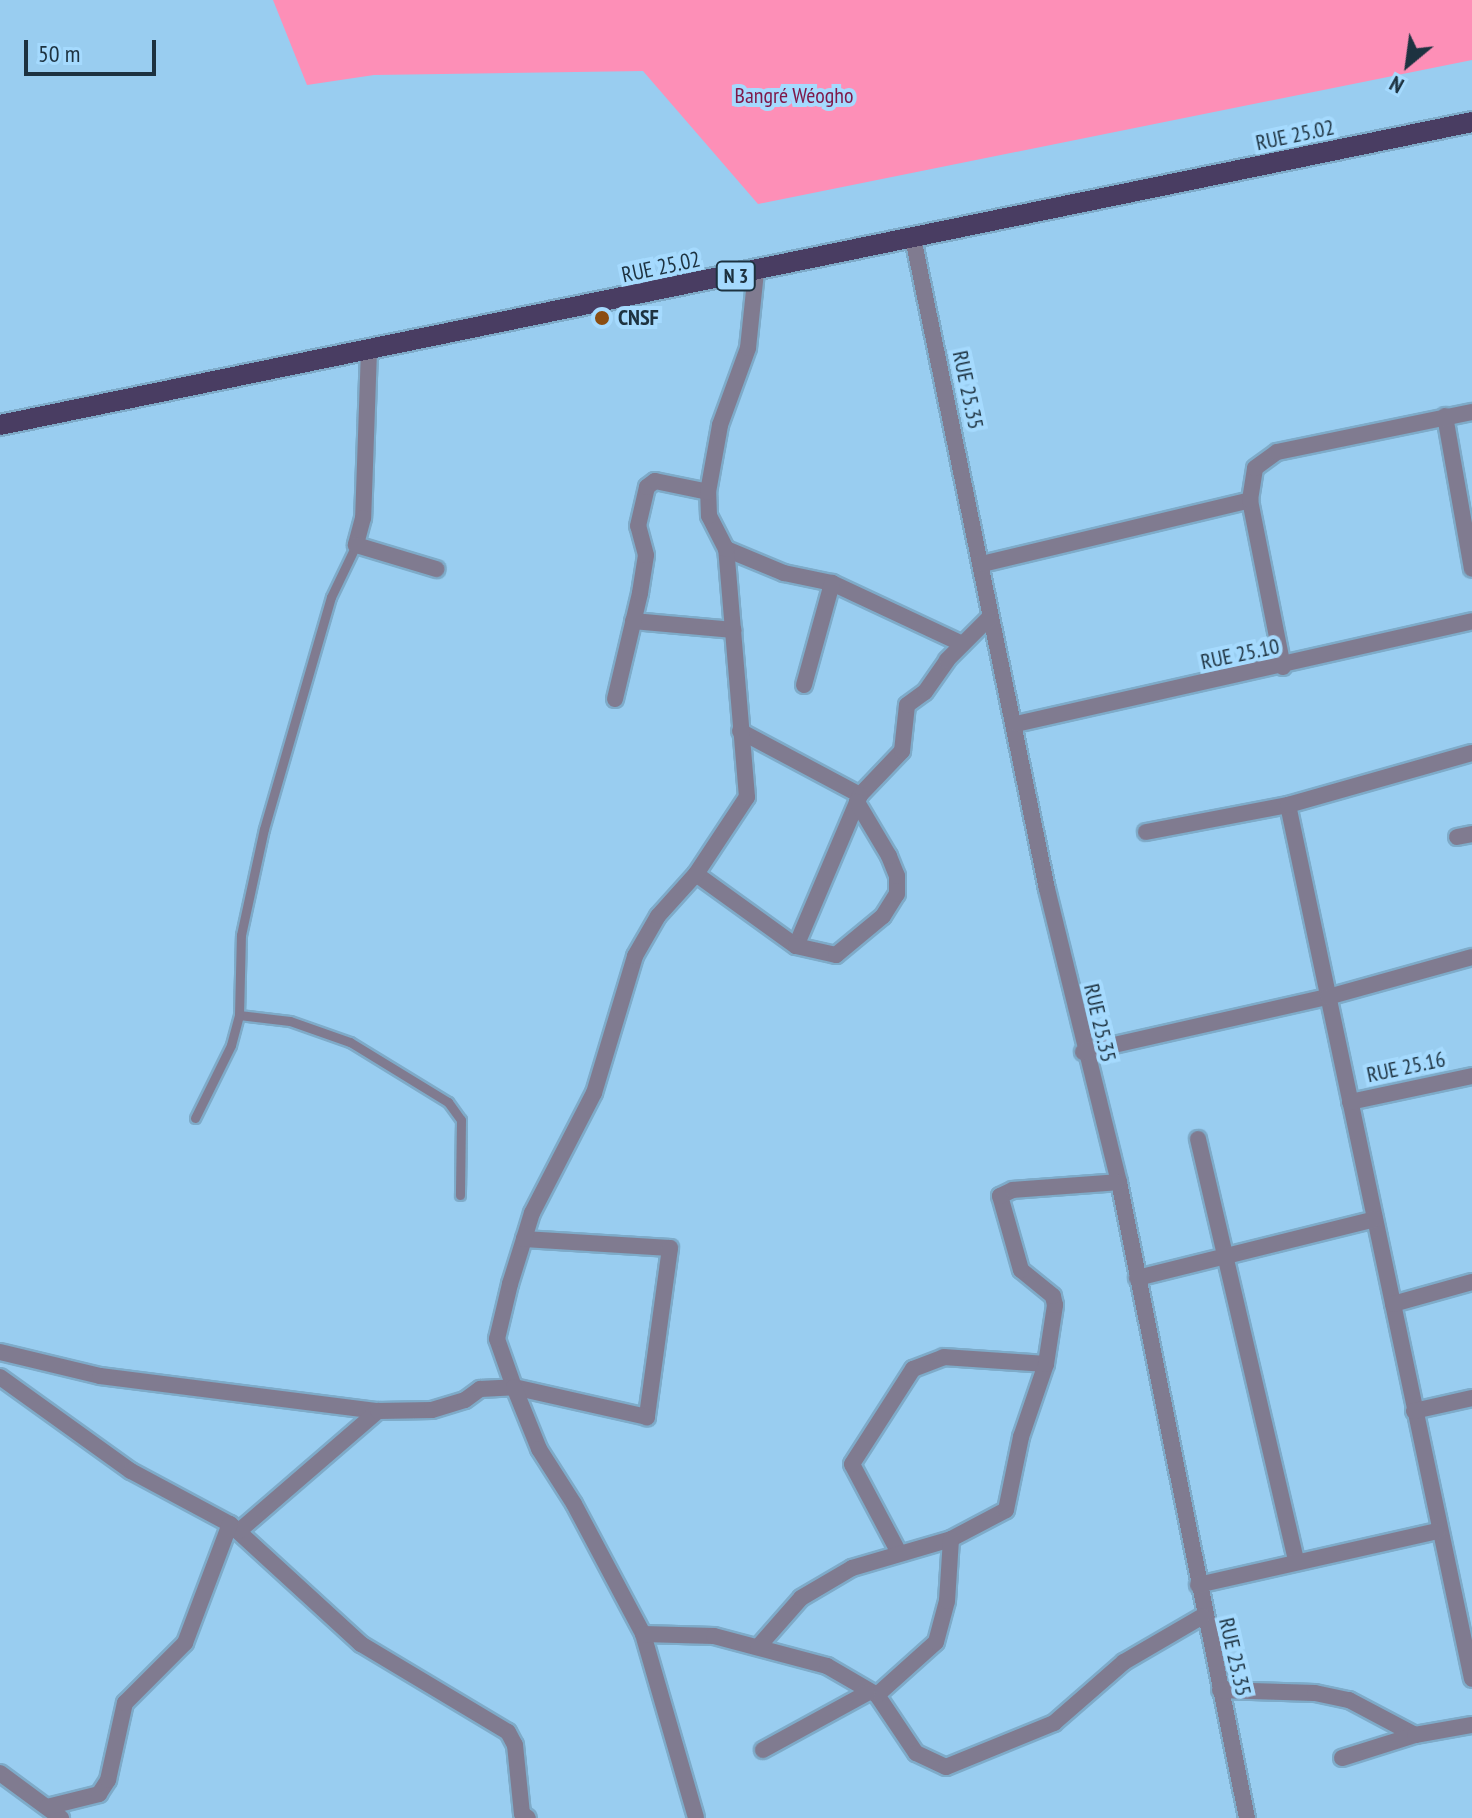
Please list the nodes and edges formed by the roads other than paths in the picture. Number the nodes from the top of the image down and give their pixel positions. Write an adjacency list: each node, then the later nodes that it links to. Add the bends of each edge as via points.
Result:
1 (1472, 122): 2 (main road, RUE 25.02 / N 3)
2 (913, 238): 3 (main road, RUE 25.02 / N 3); 12 (street, RUE 25.35)
3 (756, 272): 4 (main road, RUE 25.02 / N 3); 8 (street, via 748,348 720,425)
4 (369, 350): 7 (main road, RUE 25.02 / N 3); 10 (street, via 363,518)
5 (1472, 412): 6 (street)
6 (1445, 416): 9 (street, via 1277,452 1251,475); 14 (street)
7 (0, 425)
8 (708, 492): 11 (street, via 709,516); 17 (street, via 655,481 647,487 638,526 646,555)
9 (1250, 500): 12 (street); 21 (street)
10 (356, 545): 13 (street); 34 (lane, via 331,597 249,889)
11 (726, 549): 15 (street, via 784,573); 19 (street)
12 (982, 564): 16 (street, RUE 25.35)
13 (436, 569)
14 (1472, 569)
15 (832, 583): 20 (street); 22 (street)
16 (989, 618): 20 (street); 24 (street, RUE 25.35)
17 (633, 621): 19 (street); 23 (street)
18 (1472, 621): 21 (street, RUE 25.10)
19 (734, 630): 25 (street)
20 (962, 644): 27 (street, via 925,692 907,705 902,751)
21 (1283, 667): 24 (street, RUE 25.10)
22 (804, 685)
23 (615, 699)
24 (1016, 724): 35 (street, RUE 25.35)
25 (740, 731): 27 (street); 30 (street, via 747,797)
26 (1472, 753): 28 (street)
27 (858, 798): 31 (street); 31 (street, via 889,856 897,894 883,916 836,955)
28 (1288, 805): 29 (street); 33 (street)
29 (1146, 832)
30 (696, 874): 31 (street); 43 (street, via 658,916 635,956 594,1093 545,1183)
31 (796, 946)
32 (1472, 957): 33 (street)
33 (1328, 997): 35 (street); 37 (street)
34 (239, 1015): 38 (lane, via 231,1045); 41 (lane, via 290,1021 350,1042 448,1102 461,1120)
35 (1083, 1052): 40 (street, RUE 25.35)
36 (1472, 1076): 37 (street, RUE 25.16)
37 (1350, 1102): 42 (street)
38 (195, 1118)
39 (1198, 1139): 44 (street)
40 (1119, 1182): 45 (street, RUE 25.35); 49 (street, via 1013,1190 1000,1196 1021,1270 1053,1296)
41 (460, 1195)
42 (1375, 1219): 44 (street); 47 (street)
43 (524, 1239): 51 (street, via 497,1339); 51 (street, via 658,1244 671,1250 647,1417)
44 (1223, 1258): 45 (street); 59 (street)
45 (1137, 1278): 60 (street, RUE 25.35)
46 (1472, 1282): 47 (street)
47 (1393, 1304): 54 (street)
48 (0, 1352): 53 (street, via 100,1376)
49 (1046, 1364): 57 (street, via 1021,1437 1010,1504); 58 (street, via 944,1357 913,1369 852,1464)
50 (0, 1377): 55 (street, via 131,1471)
51 (514, 1387): 53 (street, via 480,1389 465,1400 432,1410); 63 (street, via 539,1449)
52 (1472, 1398): 54 (street)
53 (378, 1411): 55 (street)
54 (1414, 1411): 56 (street)
55 (235, 1528): 73 (street, via 181,1650 125,1703 108,1780 99,1794); 75 (street, via 361,1644 508,1732 515,1745 522,1814)
56 (1438, 1531): 59 (street); 61 (street)
57 (951, 1539): 58 (street); 67 (street, via 947,1601 936,1642)
58 (898, 1551): 64 (street, via 852,1568 801,1598)
59 (1296, 1561): 60 (street)
60 (1198, 1585): 62 (street, RUE 25.35)
61 (1465, 1608): 65 (street)
62 (1203, 1616): 66 (street, RUE 25.35); 67 (street, via 1124,1662 1054,1723 957,1764 929,1763 916,1753)
63 (643, 1634): 64 (street, via 714,1636); 76 (street)
64 (758, 1647): 67 (street, via 827,1666)
65 (1472, 1679)
66 (1220, 1690): 69 (street, via 1315,1693 1349,1700); 77 (street, RUE 25.35)
67 (872, 1694): 70 (street)
68 (1472, 1725): 69 (street)
69 (1415, 1735): 71 (street)
70 (763, 1750)
71 (1342, 1758)
72 (0, 1773): 73 (street)
73 (47, 1807): 74 (street)
74 (61, 1818)
75 (528, 1818)
76 (696, 1818)
77 (1247, 1818)

